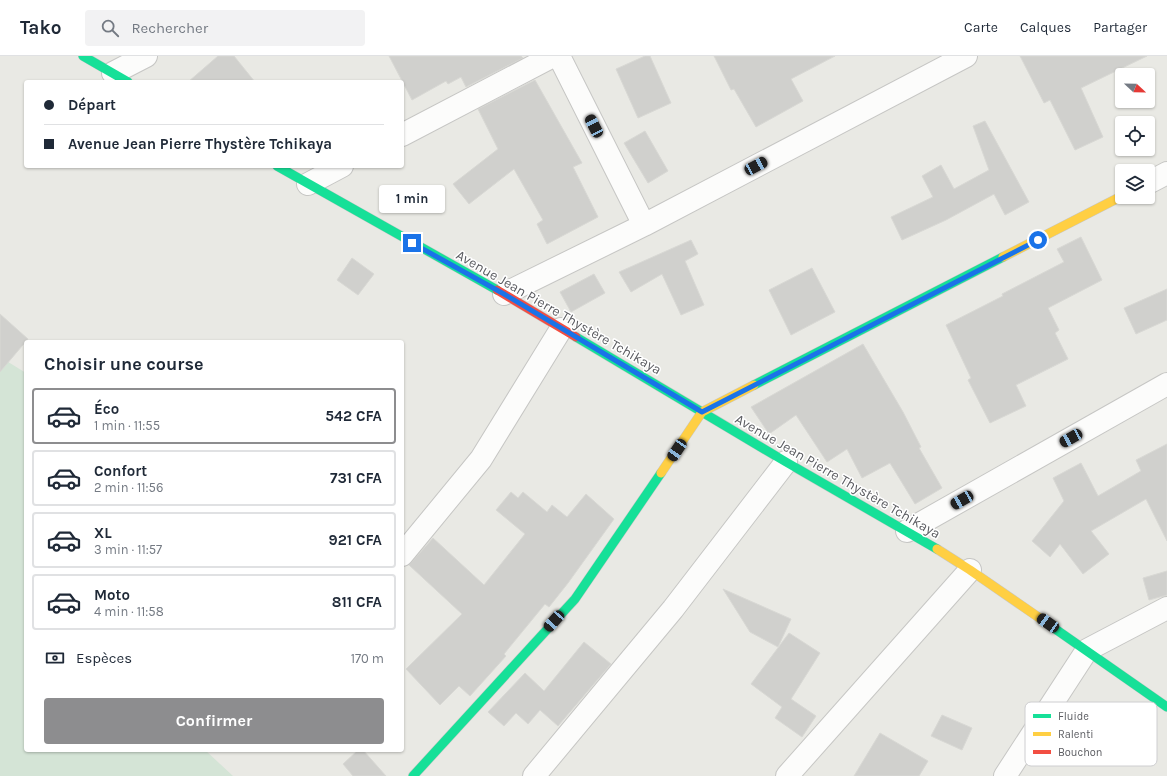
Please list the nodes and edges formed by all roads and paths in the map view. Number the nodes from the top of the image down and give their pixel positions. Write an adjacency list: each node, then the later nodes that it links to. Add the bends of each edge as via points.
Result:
1 (83, 56): 6 (street)
2 (146, 56): 6 (street)
3 (553, 56): 7 (street)
4 (559, 56): 14 (street)
5 (966, 56): 14 (street)
6 (121, 78)
7 (404, 133)
8 (280, 168): 12 (street, Avenue Jean Pierre Thystère Tchikaya)
9 (338, 168): 12 (street)
10 (1167, 173): 11 (street)
11 (1155, 179)
12 (308, 184): 15 (street, Avenue Jean Pierre Thystère Tchikaya)
13 (1115, 200): 18 (street)
14 (644, 224): 15 (street)
15 (504, 294): 16 (street, Avenue Jean Pierre Thystère Tchikaya)
16 (561, 329): 18 (street, Avenue Jean Pierre Thystère Tchikaya); 21 (street, via 481,460)
17 (1167, 384): 20 (street)
18 (702, 412): 19 (street, Avenue Jean Pierre Thystère Tchikaya); 28 (street, via 575,599)
19 (786, 462): 20 (street, Avenue Jean Pierre Thystère Tchikaya); 29 (street, via 673,609)
20 (907, 531): 22 (street, Avenue Jean Pierre Thystère Tchikaya)
21 (404, 553)
22 (970, 570): 24 (street, Avenue Jean Pierre Thystère Tchikaya); 30 (street)
23 (1167, 608): 24 (street)
24 (1087, 650): 25 (street); 26 (street, Avenue Jean Pierre Thystère Tchikaya)
25 (1054, 702)
26 (1167, 707)
27 (1025, 746): 31 (street)
28 (413, 776)
29 (534, 776)
30 (787, 776)
31 (1006, 776)

